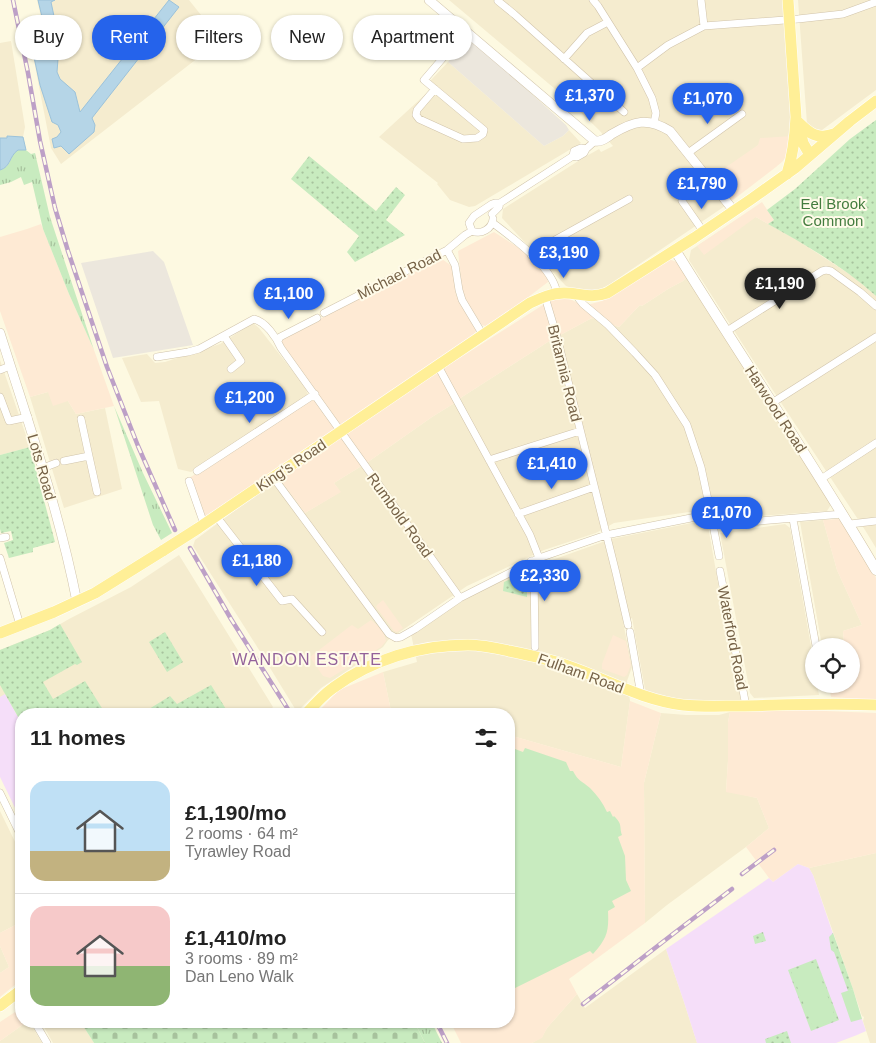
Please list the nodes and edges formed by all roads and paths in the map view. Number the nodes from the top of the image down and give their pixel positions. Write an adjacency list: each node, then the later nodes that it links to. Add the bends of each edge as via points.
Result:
1 (428, 0): 7 (street)
2 (593, 0): 9 (street)
3 (701, 0): 10 (street)
4 (788, 0): 8 (main road)
5 (498, 1): 12 (street)
6 (876, 2): 8 (street, via 843,14)
7 (446, 15)
8 (790, 20): 10 (street); 19 (main road)
9 (608, 22): 12 (street, via 587,33); 14 (street)
10 (704, 26): 14 (street, via 668,45)
11 (472, 36): 22 (street)
12 (564, 59): 17 (street)
13 (441, 60): 15 (street, via 424,80)
14 (636, 68): 20 (street, via 652,98 656,113)
15 (435, 89): 15 (street, via 484,130 483,134 463,139 419,119 417,110)
16 (876, 101): 21 (main road, King's Road)
17 (624, 112)
18 (742, 114): 23 (street)
19 (797, 120): 21 (main road, via 807,131 818,136); 24 (main road); 25 (main road)
20 (654, 124): 22 (street, via 629,124); 23 (street, via 670,131)
21 (835, 134): 24 (main road, King's Road)
22 (595, 141): 28 (street)
23 (688, 153): 30 (street)
24 (810, 155): 25 (main road, King's Road)
25 (787, 174): 30 (main road, King's Road)
26 (629, 199): 37 (street)
27 (682, 201): 34 (street)
28 (500, 203): 29 (street); 31 (street)
29 (485, 209): 31 (street); 33 (street, via 470,220)
30 (734, 211): 34 (main road, King's Road)
31 (492, 214): 32 (street)
32 (493, 223): 33 (street, via 480,233); 37 (street)
33 (472, 231): 35 (street, Michael Road)
34 (703, 232): 36 (main road, King's Road)
35 (447, 250): 42 (street, Michael Road); 46 (street, via 455,265 462,300)
36 (675, 250): 39 (main road, King's Road, via 607,293 593,297); 44 (main road, Harwood Road)
37 (531, 255): 38 (street, via 556,285)
38 (557, 293): 39 (main road, King's Road); 40 (main road, King's Road)
39 (576, 294): 73 (street, via 655,374 687,425)
40 (545, 297): 46 (main road, King's Road, via 530,303); 61 (street, Britannia Road)
41 (876, 306): 44 (street, via 826,270)
42 (324, 313)
43 (317, 318): 49 (street)
44 (727, 331): 57 (main road, Harwood Road)
45 (0, 333): 51 (street, Lots Road)
46 (483, 335): 52 (main road, King's Road)
47 (224, 336): 49 (street, Rumbold Road, via 254,319 260,321); 50 (street, via 199,349); 53 (street, via 241,361)
48 (876, 337): 57 (street)
49 (278, 341): 55 (street, Rumbold Road)
50 (157, 357)
51 (10, 366): 54 (street); 58 (street, Lots Road)
52 (438, 366): 60 (main road, King's Road); 64 (street)
53 (231, 369)
54 (0, 370)
55 (314, 394): 60 (street, Rumbold Road); 66 (street)
56 (0, 397): 58 (street, via 9,421)
57 (772, 403): 68 (main road, Harwood Road)
58 (28, 417): 65 (street, Lots Road)
59 (81, 420): 63 (street)
60 (340, 432): 67 (main road, King's Road); 87 (street, Rumbold Road)
61 (580, 432): 64 (street); 70 (street, Britannia Road)
62 (876, 443): 68 (street)
63 (89, 456): 65 (street); 71 (street)
64 (489, 460): 72 (street)
65 (43, 468): 88 (street, Lots Road)
66 (197, 471)
67 (273, 477): 75 (main road, King's Road); 87 (street, via 394,638 415,629)
68 (821, 478): 74 (main road, Harwood Road)
69 (189, 481): 80 (street)
70 (594, 486): 72 (street); 81 (street, Britannia Road)
71 (97, 492)
72 (518, 514): 84 (street, via 530,535)
73 (712, 514): 79 (street); 81 (street)
74 (843, 514): 76 (street); 78 (main road, Harwood Road)
75 (216, 516): 80 (main road, King's Road); 90 (street, via 282,601 292,599)
76 (793, 519): 79 (street); 92 (street)
77 (876, 521): 78 (street)
78 (850, 524): 85 (main road, Harwood Road)
79 (713, 525): 82 (street)
80 (201, 526): 88 (main road, King's Road, bridge)
81 (606, 535): 84 (street); 94 (street, Britannia Road)
82 (719, 556)
83 (0, 558): 89 (street)
84 (535, 559): 87 (street); 93 (street)
85 (876, 570)
86 (720, 571): 96 (street, Waterford Road)
87 (460, 598)
88 (77, 602): 89 (main road, King's Road)
89 (20, 625): 91 (main road, King's Road)
90 (322, 632)
91 (0, 633)
92 (815, 638)
93 (535, 646)
94 (642, 695): 96 (main road, Fulham Road, via 684,705); 97 (main road, Fulham Road, via 528,654 468,645 436,647 382,660 352,675)
95 (876, 705): 96 (main road, Fulham Road)
96 (746, 706)
97 (312, 708)
98 (0, 793): 99 (street)
99 (15, 824)
100 (15, 997): 101 (main road)
101 (0, 1006)
102 (38, 1028): 103 (street)
103 (47, 1043)

